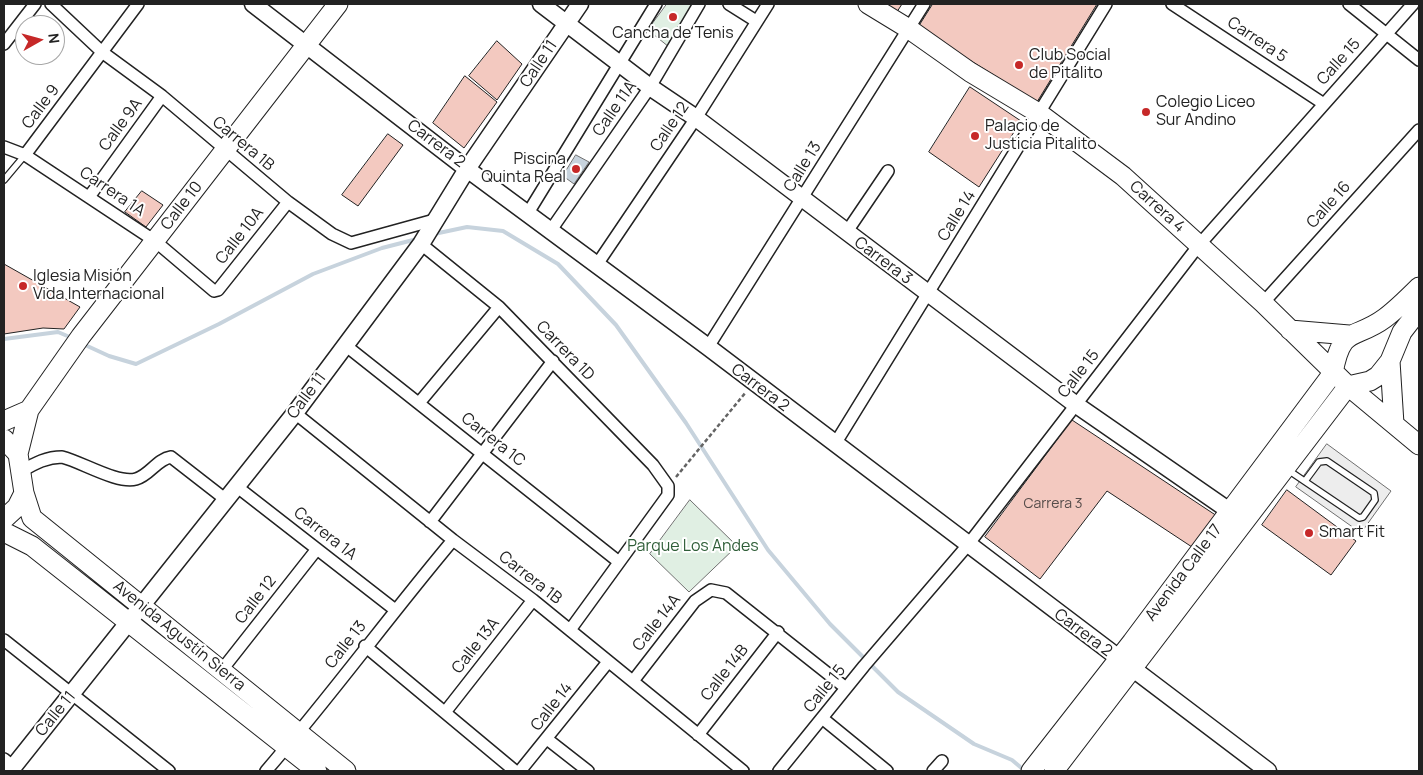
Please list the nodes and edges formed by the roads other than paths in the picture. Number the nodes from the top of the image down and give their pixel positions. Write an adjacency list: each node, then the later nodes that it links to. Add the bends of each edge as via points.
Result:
1 (35, 4): 23 (street)
2 (51, 4): 25 (street, Carrera 1B)
3 (138, 4): 25 (street, Calle 9)
4 (253, 4): 24 (main road, Carrera 2)
5 (338, 4): 24 (main road, Calle 10)
6 (541, 4): 20 (main road, Carrera 3)
7 (580, 4): 20 (main road, Calle 11)
8 (656, 4): 27 (street, Calle 11A)
9 (699, 4): 28 (street, Calle 11A)
10 (729, 4): 19 (street)
11 (768, 4): 19 (street, Calle 12)
12 (868, 4): 21 (main road, Carrera 4)
13 (924, 4): 21 (street, Calle 13)
14 (1106, 4): 31 (street, Calle 14)
15 (1172, 4): 18 (street, Carrera 5)
16 (1349, 4): 22 (street)
17 (1413, 4): 22 (street, Calle 15)
18 (1191, 8): 30 (street, Carrera 5)
19 (756, 22): 32 (street, Calle 12)
20 (567, 23): 27 (main road, Carrera 3); 37 (main road, Calle 11)
21 (909, 29): 31 (main road, Carrera 4, via 970,72); 41 (street, Calle 13)
22 (1386, 34): 26 (street); 30 (street, Calle 15)
23 (4, 44)
24 (307, 44): 35 (main road, Calle 10); 37 (main road, Carrera 2)
25 (102, 52): 29 (street, Carrera 1B); 36 (street, Calle 9)
26 (1419, 60)
27 (620, 63): 28 (main road, Carrera 3); 43 (street, Calle 11A)
28 (650, 87): 32 (main road, Carrera 3); 45 (street, Calle 11A)
29 (162, 96): 35 (street, Carrera 1B); 40 (street, Calle 9A)
30 (1324, 104): 49 (street, Calle 15)
31 (1040, 114): 49 (main road, Carrera 4, via 1123,176); 53 (street, Calle 14)
32 (696, 118): 41 (main road, Carrera 3); 50 (street, Calle 12)
33 (1419, 130): 54 (street, Calle 16)
34 (4, 147): 36 (street, Carrera 1A)
35 (225, 150): 42 (street, Carrera 1B); 47 (main road, Calle 10)
36 (25, 155): 39 (lane, Calle 9); 40 (street, Carrera 1A)
37 (467, 169): 43 (main road, Carrera 2); 44 (main road, Calle 11)
38 (888, 172): 46 (street)
39 (4, 180)
40 (89, 196): 47 (street, Carrera 1A)
41 (802, 198): 46 (main road, Carrera 3); 60 (street, Calle 13)
42 (288, 202): 44 (street, Carrera 1B, via 350,243); 52 (street, Calle 10A)
43 (528, 214): 45 (main road, Carrera 2)
44 (436, 222): 48 (main road, Calle 11)
45 (551, 230): 50 (main road, Carrera 2)
46 (846, 233): 53 (main road, Carrera 3)
47 (154, 241): 52 (street, Carrera 1A, via 211,290); 67 (main road, Calle 10)
48 (422, 241): 55 (street, Carrera 1D); 59 (main road, Calle 11)
49 (1199, 245): 54 (main road, Carrera 4); 66 (street, Calle 15)
50 (596, 266): 60 (main road, Carrera 2)
51 (1419, 287): 58 (main road, via 1384,320)
52 (218, 290)
53 (927, 294): 66 (main road, Carrera 3); 72 (street, Calle 14)
54 (1263, 303): 57 (main road, Carrera 4)
55 (499, 307): 62 (street, Carrera 1D); 65 (street)
56 (1419, 310): 61 (main road, via 1402,332)
57 (1290, 330): 58 (main road); 63 (main road, Carrera 4)
58 (1349, 335): 63 (main road, via 1338,350)
59 (346, 345): 65 (street, Carrera 1C); 68 (main road, Calle 11)
60 (708, 347): 72 (main road, Carrera 2)
61 (1390, 361): 64 (main road, via 1378,376); 70 (main road)
62 (553, 362): 74 (street); 88 (street, Carrera 1D, via 652,465 668,490)
63 (1333, 373): 64 (main road, Carrera 4); 81 (main road, Avenida Calle 17)
64 (1348, 386): 70 (main road, Carrera 4); 76 (main road, Avenida Calle 17)
65 (419, 403): 74 (street, Carrera 1C)
66 (1075, 404): 81 (main road, Carrera 3); 86 (street, Calle 15)
67 (29, 410): 69 (main road); 75 (main road, Avenida Agustín Sierra)
68 (295, 413): 78 (main road, Calle 11); 83 (street, Carrera 1B)
69 (4, 422)
70 (1394, 424): 73 (main road, Carrera 4)
71 (4, 439): 75 (main road)
72 (835, 444): 86 (main road, Carrera 2)
73 (1419, 444)
74 (484, 453): 83 (street); 88 (street, Carrera 1C)
75 (20, 462): 79 (main road, Avenida Agustín Sierra); 80 (street, via 35,463 62,457 124,480 136,479 171,457)
76 (1284, 467): 77 (lane); 98 (main road, Avenida Calle 17)
77 (1305, 481): 77 (lane, via 1359,518 1375,500 1374,493 1327,461 1319,462)
78 (236, 486): 80 (main road, Calle 11); 87 (street, Carrera 1A)
79 (24, 493): 82 (main road, via 17,507); 90 (main road, Avenida Agustín Sierra, via 32,518)
80 (225, 499): 90 (main road, Calle 11)
81 (1231, 512): 98 (main road, Avenida Calle 17)
82 (4, 519)
83 (430, 522): 85 (street, Carrera 1B)
84 (4, 532): 92 (main road, Avenida Agustín Sierra, via 32,546)
85 (452, 540): 89 (street, Carrera 1B); 91 (street, Calle 13)
86 (967, 546): 98 (main road, Carrera 2); 101 (street, Calle 15)
87 (317, 549): 91 (street, Carrera 1A); 99 (street, Calle 12)
88 (619, 562): 93 (street)
89 (533, 600): 93 (street, Carrera 1B); 103 (street, Calle 13A)
90 (142, 607): 92 (main road, Calle 11); 99 (main road, Avenida Agustín Sierra)
91 (394, 609): 96 (street, Calle 13)
92 (130, 622): 102 (main road, Calle 11); 107 (main road, Avenida Agustín Sierra)
93 (570, 630): 97 (street, Carrera 1B)
94 (778, 632): 100 (street, Calle 14A, via 726,593 710,590 695,601); 101 (street); 105 (street, Calle 14B)
95 (4, 640): 102 (street)
96 (365, 646): 103 (street); 107 (street, Calle 13)
97 (608, 662): 100 (street, Carrera 1B); 106 (street, Calle 14)
98 (1126, 665): 110 (main road, Avenida Calle 17); 122 (main road, Avenida Calle 17); 123 (main road, Carrera 2)
99 (221, 670): 107 (main road, Avenida Agustín Sierra)
100 (633, 680): 105 (street, Carrera 1B)
101 (846, 688): 104 (street, Calle 15)
102 (72, 694): 109 (main road, Calle 11); 111 (street)
103 (446, 712): 115 (street)
104 (822, 718): 119 (street, Calle 15); 120 (street)
105 (698, 735): 118 (street, Carrera 1B)
106 (547, 739): 116 (street, Calle 14); 117 (street)
107 (293, 740): 112 (street, Calle 13); 113 (main road, Avenida Agustín Sierra); 114 (main road, Avenida Agustín Sierra)
108 (942, 761): 121 (street)
109 (9, 766)
110 (1032, 770)
111 (169, 771)
112 (266, 771)
113 (317, 771)
114 (346, 771)
115 (515, 771)
116 (520, 771)
117 (588, 771)
118 (743, 771)
119 (779, 771)
120 (887, 771)
121 (933, 771)
122 (1054, 771)
123 (1268, 771)

